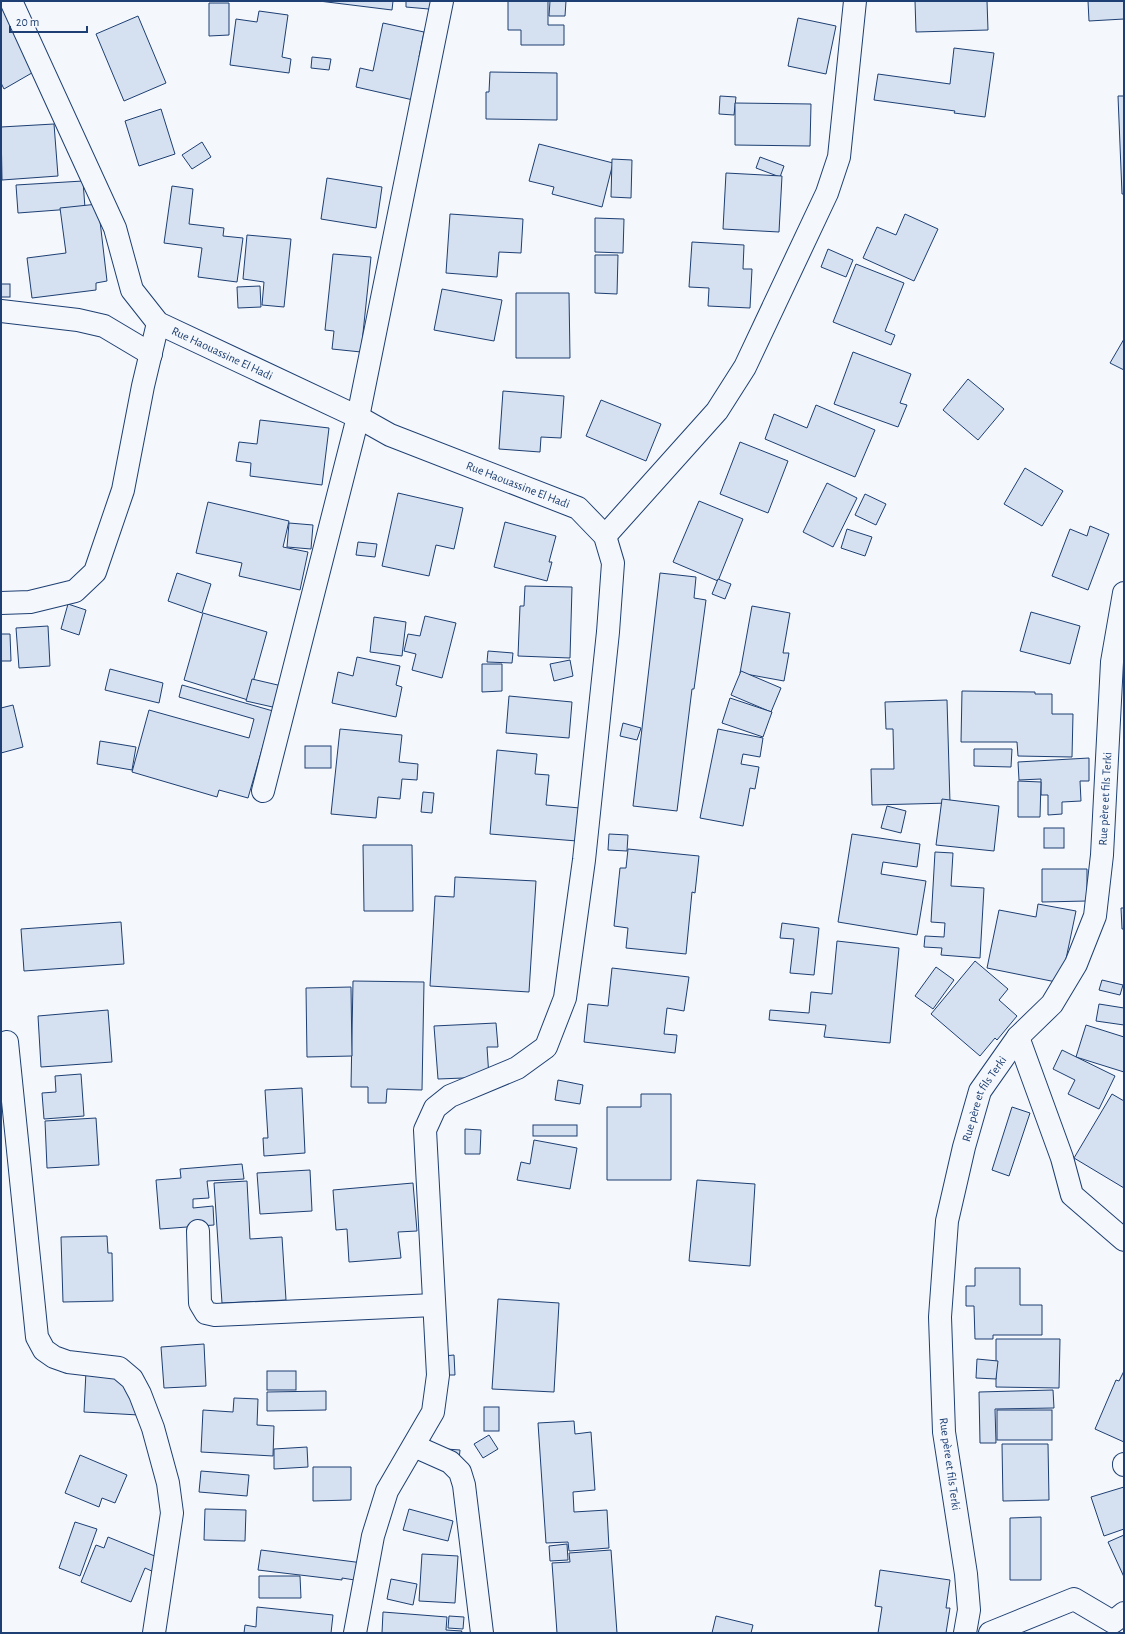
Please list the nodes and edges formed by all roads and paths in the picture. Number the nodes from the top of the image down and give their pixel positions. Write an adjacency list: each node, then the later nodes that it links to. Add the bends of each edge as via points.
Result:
1 (11, 1): 5 (street, Rue Haouassine El Hadi, via 116,228 132,290)
2 (442, 1): 7 (street)
3 (855, 1): 8 (street, via 839,157 827,193 745,367 717,411)
4 (1, 311): 6 (street, via 78,320 104,326)
5 (158, 323): 6 (street); 7 (street, Rue Haouassine El Hadi)
6 (151, 354): 10 (street, via 123,490 95,572 75,590 30,602)
7 (358, 417): 8 (street, Rue Haouassine El Hadi, via 390,434 578,508); 11 (street)
8 (605, 536): 16 (street, via 613,563 608,632 584,860 565,998 546,1047 517,1068 450,1096 435,1108 425,1130)
9 (1124, 593): 12 (street, Rue père et fils Terki, via 1112,662 1102,855 1096,916 1076,964 1052,1004)
10 (1, 603)
11 (263, 791)
12 (1018, 1037): 15 (street, via 1062,1158 1072,1195); 22 (street, Rue père et fils Terki, via 980,1091 947,1221 940,1317 944,1432 966,1574 969,1610)
13 (7, 1042): 19 (street, via 37,1337 44,1350 54,1357 68,1362 119,1368 132,1379 153,1428 168,1482 172,1513)
14 (198, 1231): 16 (street, via 200,1303 206,1314)
15 (1124, 1240)
16 (434, 1305): 17 (street, via 438,1375 432,1412)
17 (414, 1446): 20 (street, via 387,1491 374,1536); 21 (street, via 450,1462 460,1472 464,1485)
18 (1124, 1614): 23 (street, via 1113,1622 1074,1599)
19 (154, 1633)
20 (354, 1633)
21 (482, 1633)
22 (965, 1633)
23 (990, 1633)

